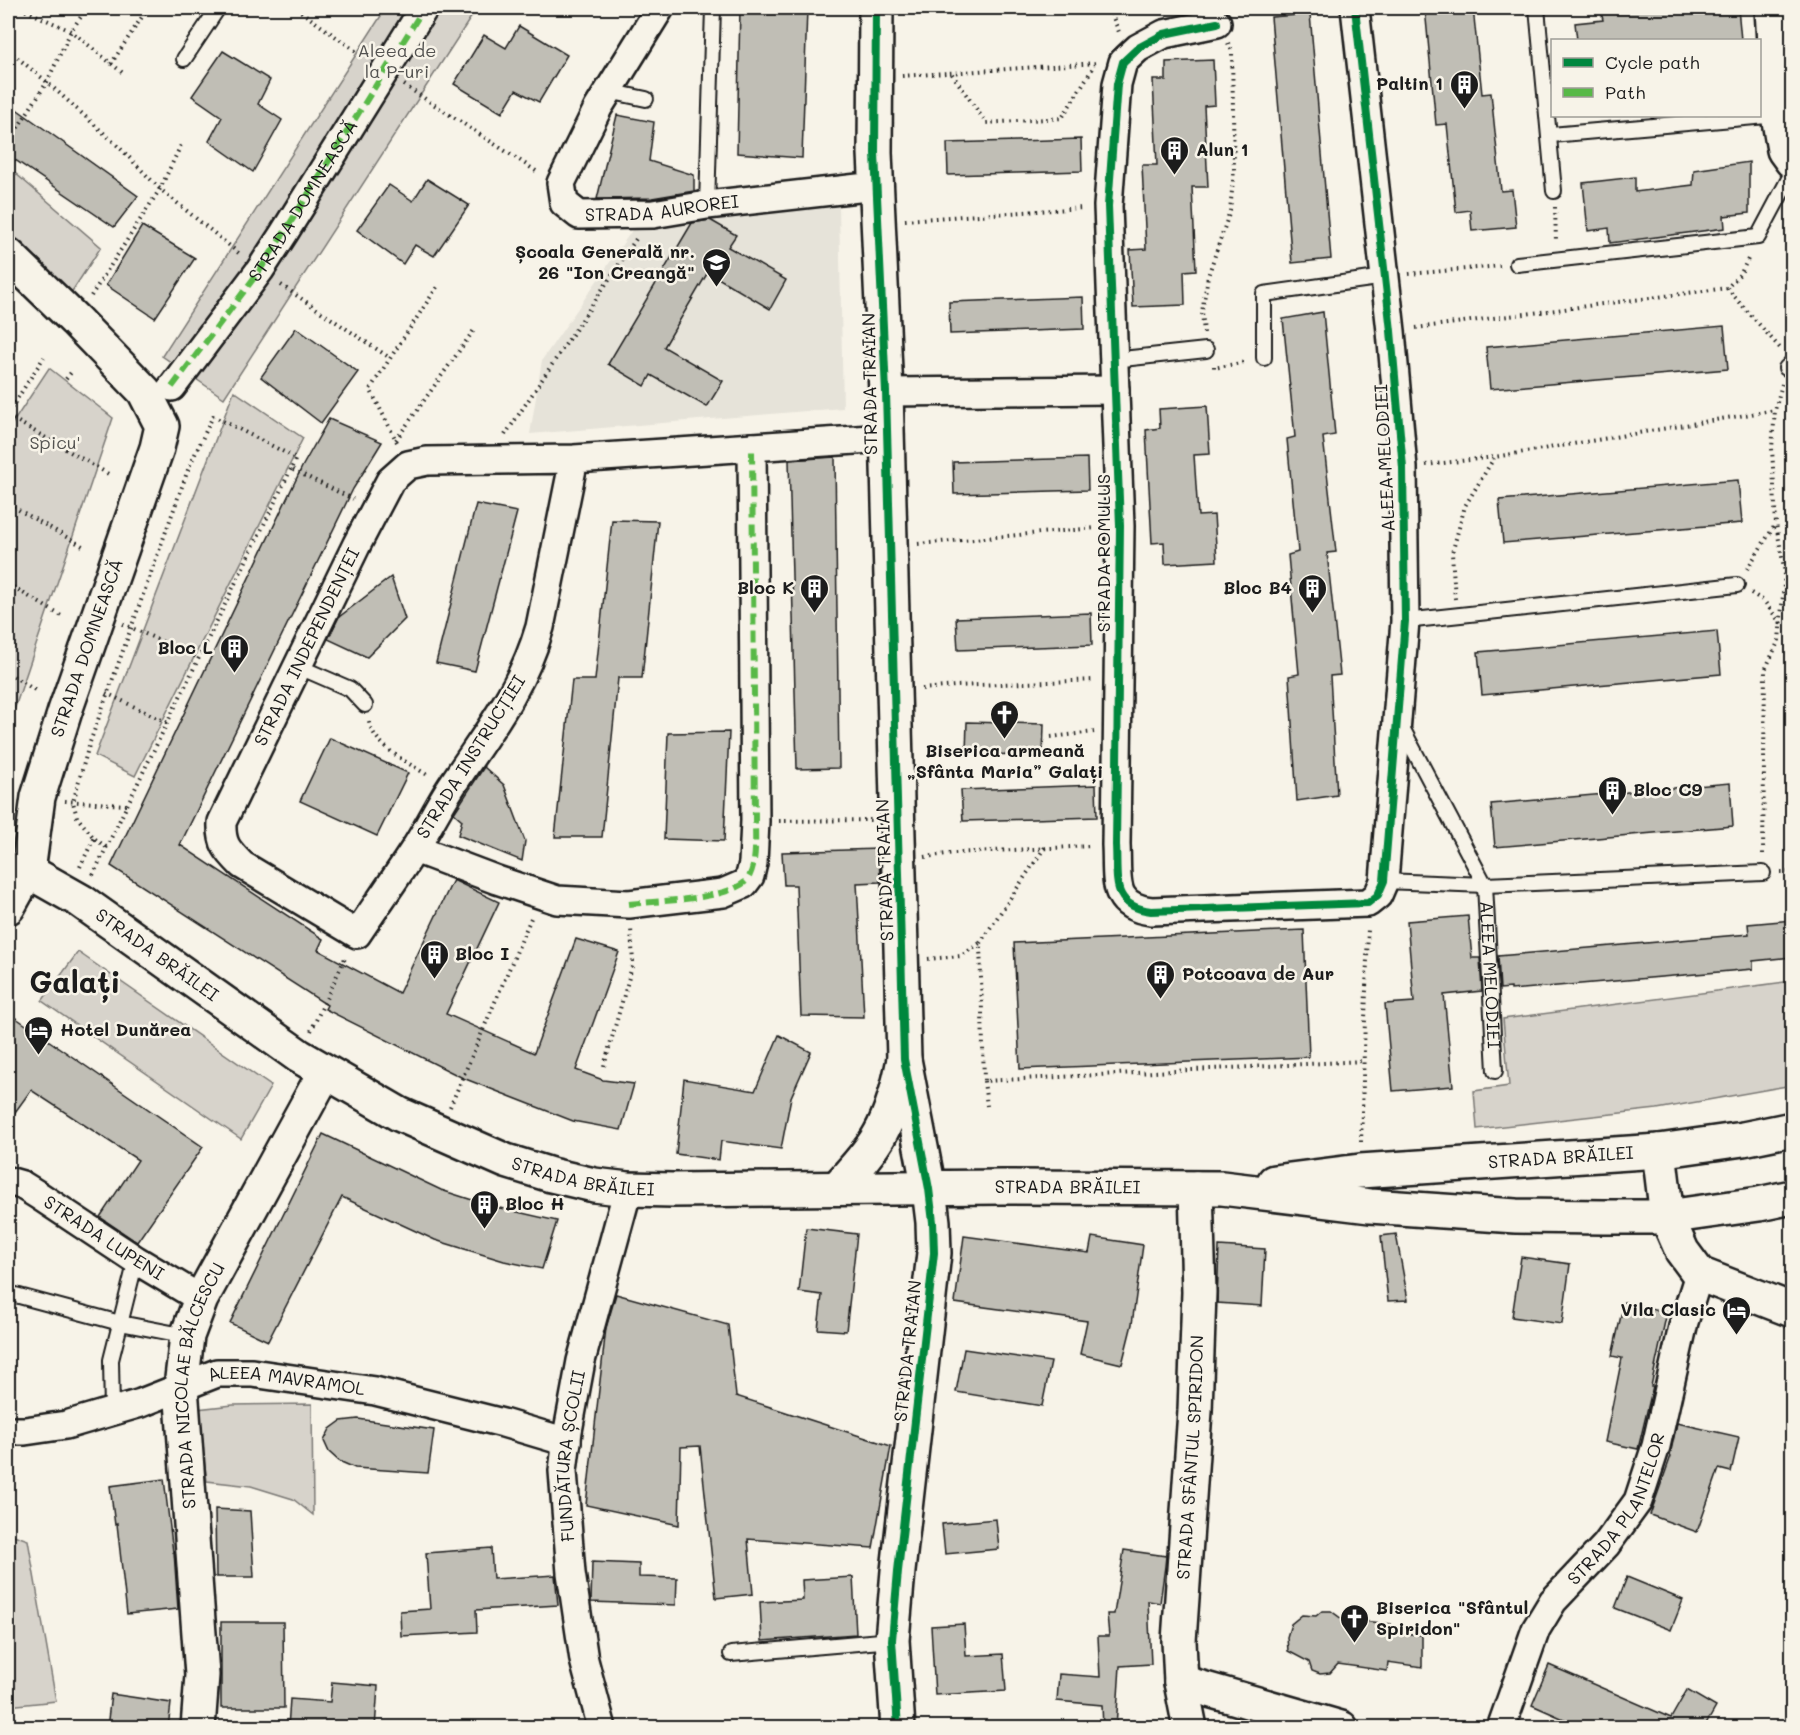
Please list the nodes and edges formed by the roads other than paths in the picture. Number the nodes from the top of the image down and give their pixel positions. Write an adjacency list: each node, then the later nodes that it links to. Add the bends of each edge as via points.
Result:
1 (218, 8): 10 (lane)
2 (424, 8): 28 (street, STRADA DOMNEASCĂ, via 275,247)
3 (660, 8): 11 (street, STRADA AUROREI)
4 (713, 8): 21 (lane)
5 (876, 8): 19 (main road, STRADA TRAIAN)
6 (1354, 8): 24 (street, ALEEA MELODIEI)
7 (1538, 8): 16 (lane)
8 (1772, 8): 13 (main road)
9 (1217, 23): 27 (street, STRADA ROMULUS, via 1164,34 1109,63 1117,84 1108,206)
10 (184, 58)
11 (608, 91): 12 (lane); 21 (street, STRADA AUROREI, via 561,183 564,203 579,215 653,214)
12 (646, 99)
13 (1778, 115): 14 (lane); 17 (main road, via 1784,150)
14 (1761, 116)
15 (1755, 117): 16 (lane)
16 (1551, 135): 20 (lane)
17 (1792, 161)
18 (1792, 173): 23 (lane, via 1758,237)
19 (876, 186): 21 (street, STRADA AUROREI); 30 (main road, STRADA TRAIAN)
20 (1554, 191)
21 (707, 205)
22 (8, 255): 28 (main road, via 75,320)
23 (1517, 264)
24 (1385, 277): 26 (lane, via 1264,294); 35 (street, ALEEA MELODIEI, via 1403,468)
25 (1206, 350): 27 (lane)
26 (1264, 358)
27 (1113, 360): 29 (street, STRADA ROMULUS)
28 (158, 389): 40 (main road, STRADA DOMNEASCĂ, via 162,426 157,448 38,797)
29 (1116, 390): 30 (street); 42 (street, STRADA ROMULUS, via 1120,526 1116,845 1120,894 1125,903 1151,911 1368,903 1378,895)
30 (886, 392): 31 (main road, STRADA TRAIAN)
31 (886, 438): 32 (street); 46 (main road, STRADA TRAIAN)
32 (752, 447): 33 (street); 39 (street, via 755,821 753,863 744,884 723,893 628,904 557,900)
33 (574, 459): 36 (street, STRADA INDEPENDENȚEI, via 428,461 408,465 390,481); 39 (street, STRADA INSTRUCȚIEI, via 533,650 499,719 449,790)
34 (1737, 585): 35 (lane)
35 (1405, 621): 38 (street, ALEEA MELODIEI)
36 (297, 666): 37 (lane, via 350,689); 45 (street, STRADA INDEPENDENȚEI, via 228,808 221,837 242,865)
37 (365, 705)
38 (1398, 720): 42 (street, ALEEA MELODIEI); 43 (lane, ALEEA MELODIEI)
39 (415, 849): 45 (street, STRADA INSTRUCȚIEI)
40 (28, 871): 44 (main road, STRADA DOMNEASCĂ); 47 (main road, STRADA BRĂILEI, via 81,901)
41 (1763, 873): 43 (lane)
42 (1384, 881): 43 (lane)
43 (1485, 885): 48 (lane, ALEEA MELODIEI)
44 (8, 907)
45 (357, 934)
46 (904, 1059): 52 (main road, via 896,1098 880,1134); 55 (main road, STRADA TRAIAN)
47 (312, 1064): 54 (main road, STRADA BRĂILEI, via 399,1114 506,1161 594,1185); 61 (main road, STRADA NICOLAE BĂLCESCU)
48 (1495, 1071)
49 (1792, 1130): 50 (main road, STRADA BRĂILEI)
50 (1659, 1151): 53 (main road, STRADA BRĂILEI, via 1360,1171); 57 (main road)
51 (8, 1181): 58 (street, STRADA LUPENI, via 38,1195)
52 (837, 1188): 54 (main road, STRADA BRĂILEI); 55 (main road, STRADA BRĂILEI)
53 (1209, 1188): 55 (main road, STRADA BRĂILEI); 57 (main road, STRADA BRĂILEI, via 1370,1206 1505,1215); 71 (main road, STRADA SFÂNTUL SPIRIDON, via 1179,1641)
54 (628, 1189): 68 (street, FUNDĂTURA ȘCOLII, via 581,1361)
55 (929, 1189): 69 (main road, STRADA TRAIAN, via 934,1253)
56 (1792, 1197): 57 (main road, STRADA BRĂILEI)
57 (1667, 1217): 59 (main road, via 1682,1251)
58 (136, 1260): 61 (street, STRADA LUPENI); 63 (lane)
59 (1699, 1274): 62 (main road); 77 (street, STRADA PLANTELOR, via 1656,1446 1638,1501 1606,1545 1553,1601 1536,1629)
60 (8, 1293): 63 (lane)
61 (201, 1299): 64 (main road, STRADA NICOLAE BĂLCESCU)
62 (1792, 1310)
63 (120, 1323): 64 (lane); 66 (lane, via 111,1360)
64 (187, 1336): 65 (main road, STRADA NICOLAE BĂLCESCU)
65 (181, 1387): 66 (street, ALEEA MAVRAMOL); 68 (street, ALEEA MAVRAMOL, via 217,1373 252,1373 375,1391); 72 (main road, STRADA NICOLAE BĂLCESCU, via 202,1675)
66 (112, 1412): 67 (street, ALEEA MAVRAMOL, via 66,1425)
67 (8, 1431)
68 (567, 1442): 73 (street, FUNDĂTURA ȘCOLII, via 563,1471 571,1573 584,1660)
69 (892, 1640): 70 (lane); 74 (main road, STRADA TRAIAN)
70 (731, 1654)
71 (1181, 1682): 75 (main road, STRADA SFÂNTUL SPIRIDON); 76 (main road)
72 (198, 1728)
73 (602, 1728)
74 (898, 1728)
75 (1190, 1728)
76 (1341, 1728)
77 (1501, 1728)

